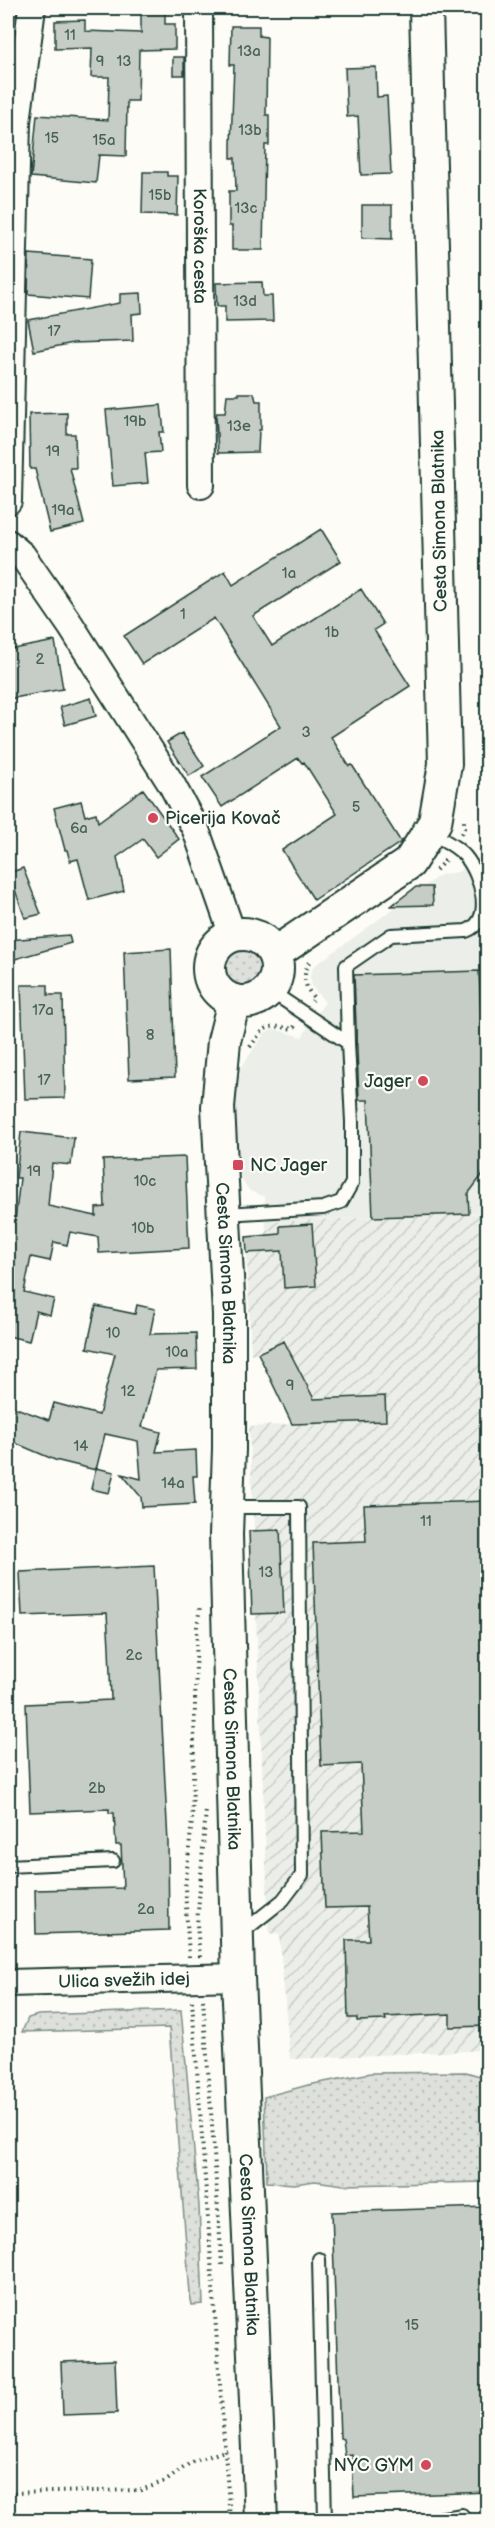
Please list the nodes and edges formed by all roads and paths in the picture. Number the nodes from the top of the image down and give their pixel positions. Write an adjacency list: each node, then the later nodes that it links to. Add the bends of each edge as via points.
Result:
1 (32, 8): 5 (street, via 17,122)
2 (199, 8): 4 (street, Koroška cesta)
3 (426, 8): 8 (street, Cesta Simona Blatnika, via 445,764 435,822)
4 (201, 485)
5 (8, 501)
6 (8, 543): 10 (street, via 22,555 71,626 172,785 196,830)
7 (464, 817): 8 (path, via 464,828)
8 (442, 839): 9 (path, via 442,867); 11 (street, Cesta Simona Blatnika); 17 (lane, via 463,854 476,871 484,891 483,918 476,929 466,932 391,935 346,966)
9 (432, 873)
10 (233, 936): 11 (street, via 257,937); 14 (street, via 220,943 212,954 209,969 212,983 221,995)
11 (274, 954): 13 (street, via 277,966)
12 (310, 959): 15 (path, via 304,972 306,987 314,998)
13 (269, 990): 14 (street, via 247,1002); 15 (lane)
14 (234, 1001): 16 (street, Cesta Simona Blatnika)
15 (303, 1012): 16 (path, via 293,1029 272,1025 262,1029 248,1049); 17 (lane)
16 (224, 1041): 18 (street, Cesta Simona Blatnika, via 218,1107)
17 (348, 1043): 18 (lane, via 352,1183 340,1202 323,1208)
18 (224, 1215): 19 (street, Cesta Simona Blatnika, via 229,1314)
19 (227, 1507): 23 (street, Cesta Simona Blatnika); 23 (lane, via 299,1507 302,1875 283,1900)
20 (206, 1798): 25 (path, via 197,1925)
21 (113, 1861): 22 (lane)
22 (8, 1866)
23 (237, 1937): 24 (street, Cesta Simona Blatnika)
24 (238, 1977): 25 (street, Ulica svežih idej); 29 (street, Cesta Simona Blatnika)
25 (201, 1978): 26 (street, Ulica svežih idej); 28 (path)
26 (8, 1983)
27 (319, 2259): 33 (lane)
28 (222, 2266)
29 (258, 2447): 30 (path, via 226,2450 190,2463 166,2481 141,2490); 32 (street, Cesta Simona Blatnika)
30 (8, 2493)
31 (462, 2516): 34 (lane)
32 (261, 2520)
33 (325, 2520)
34 (432, 2520)

